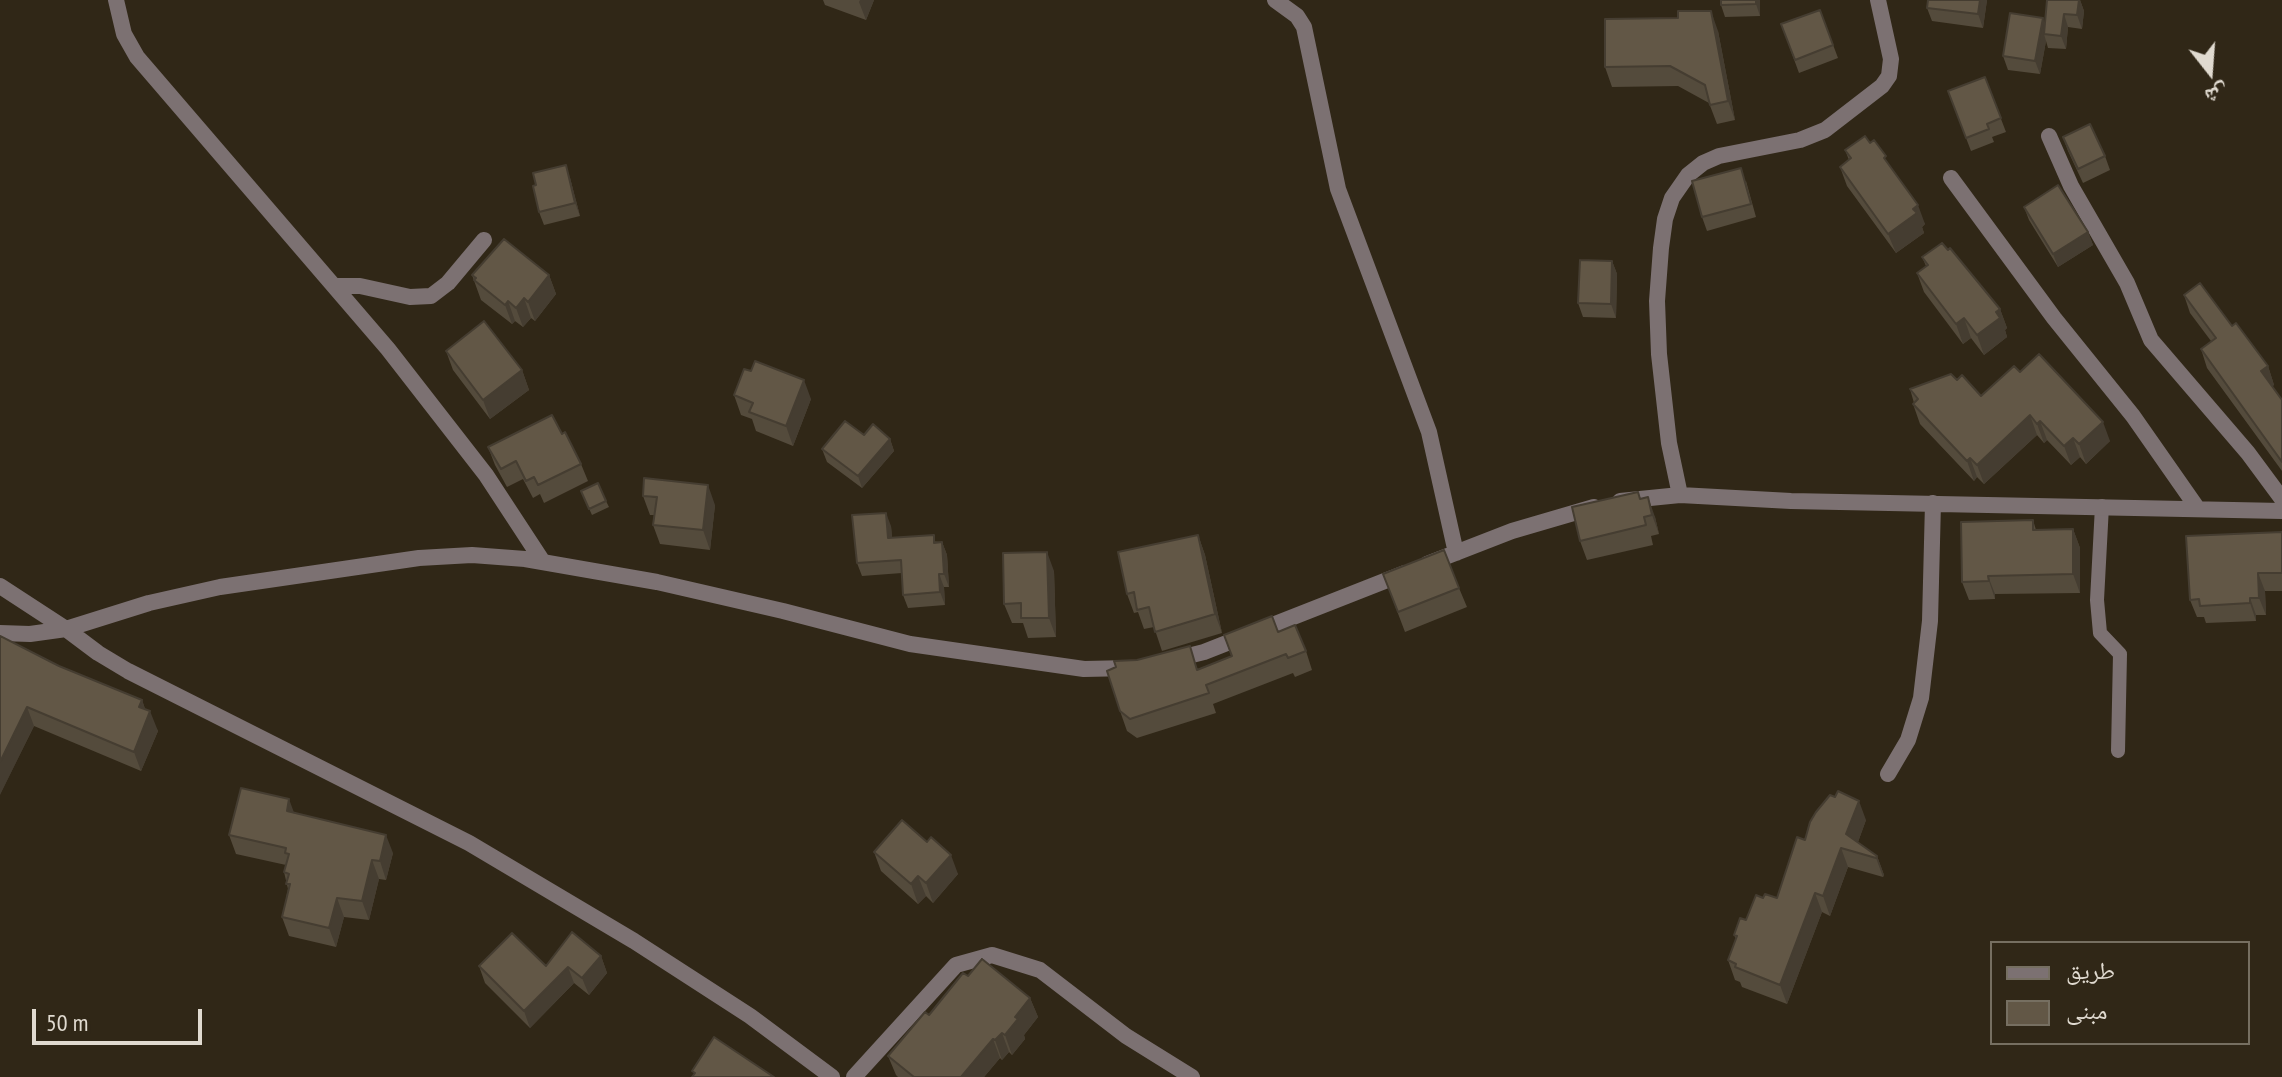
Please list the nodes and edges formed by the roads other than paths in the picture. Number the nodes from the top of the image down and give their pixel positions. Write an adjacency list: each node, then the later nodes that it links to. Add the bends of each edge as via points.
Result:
1 (116, 0): 7 (street, via 124,34 137,57)
2 (1275, 0): 14 (street, via 1304,27 1338,189 1429,432)
3 (1878, 0): 8 (street, via 1891,59 1882,86 1825,130 1703,163 1672,198 1657,301 1669,443)
4 (2049, 136): 9 (street, via 2071,186 2127,283 2151,340)
5 (1951, 178): 12 (street)
6 (484, 240): 7 (street, via 431,296)
7 (334, 286): 15 (street, via 486,475)
8 (1680, 495): 10 (street); 14 (street, via 1573,511)
9 (2282, 499)
10 (1933, 503): 11 (street); 20 (street, via 1930,621 1921,698 1908,740)
11 (2102, 506): 12 (street); 19 (lane, via 2097,600 2100,633 2120,654)
12 (2198, 509): 13 (street)
13 (2282, 511)
14 (1456, 553): 15 (street, via 1204,652 1148,666 1084,669 910,644 657,582)
15 (543, 562): 17 (street, via 472,555 419,558 220,587)
16 (0, 586): 17 (street)
17 (66, 629): 18 (street); 21 (street, via 142,678 469,843 647,949)
18 (0, 633)
19 (2118, 751)
20 (1888, 774)
21 (832, 1077)
22 (854, 1077): 23 (street, via 956,965 992,955 1040,970 1126,1036)
23 (1192, 1077)

